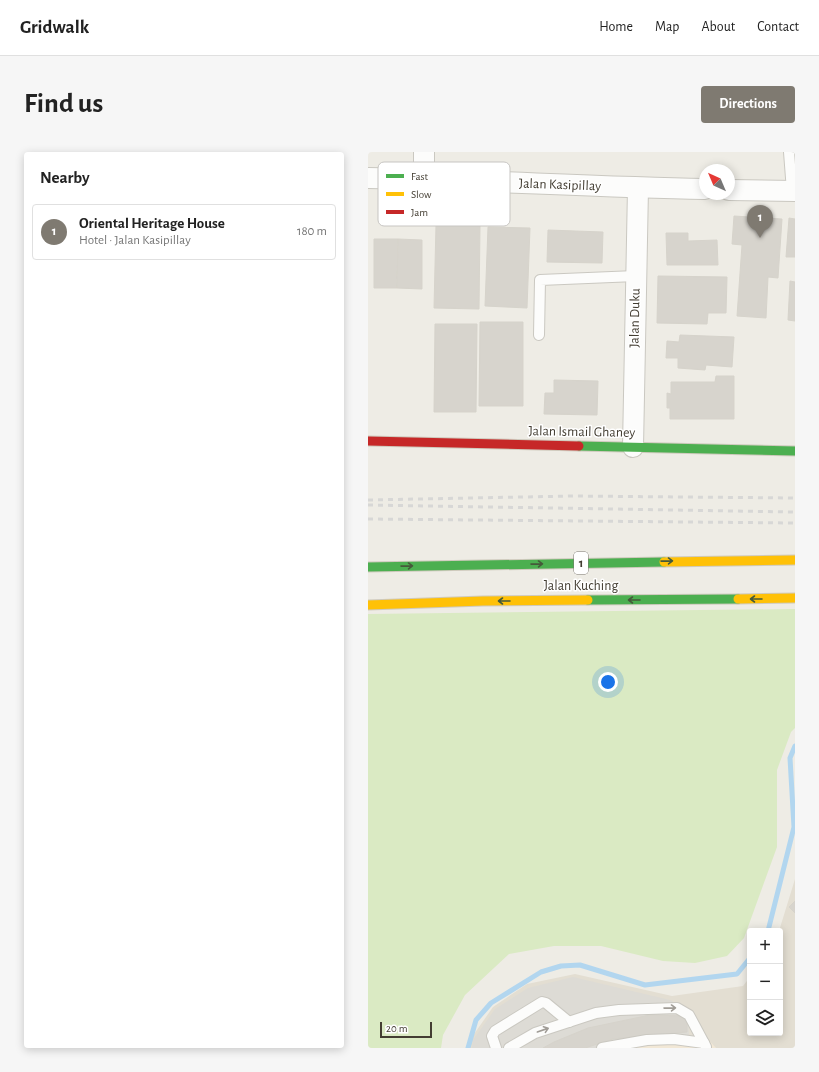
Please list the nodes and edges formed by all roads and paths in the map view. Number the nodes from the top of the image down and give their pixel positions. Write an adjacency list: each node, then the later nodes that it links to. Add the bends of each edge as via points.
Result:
1 (789, 152): 8 (lane)
2 (368, 178): 3 (street, Jalan Kasipillay)
3 (378, 178)
4 (510, 183): 5 (street, Jalan Kasipillay)
5 (638, 188): 6 (street, Jalan Kasipillay); 9 (street, Jalan Duku)
6 (699, 189)
7 (735, 190): 8 (street)
8 (793, 191)
9 (636, 276): 10 (lane, via 540,280); 12 (street, Jalan Duku)
10 (539, 335)
11 (368, 441): 12 (main road, Jalan Ismail Ghaney)
12 (633, 447): 13 (main road, Jalan Ismail Ghaney)
13 (795, 451)
14 (795, 560): 15 (main road, Jalan Kuching / 1, one-way to 14)
15 (368, 567)
16 (795, 598): 17 (main road, Jalan Kuching, one-way to 17, via 484,601)
17 (368, 605)
18 (569, 1022): 19 (lane, one-way to 19, via 611,1011 677,1008 689,1015); 20 (lane, via 542,1002 494,1030 492,1036); 21 (lane, one-way to 18, via 535,1033)
19 (706, 1045): 22 (lane, via 674,1038)
20 (496, 1048)
21 (509, 1048)
22 (602, 1048)

